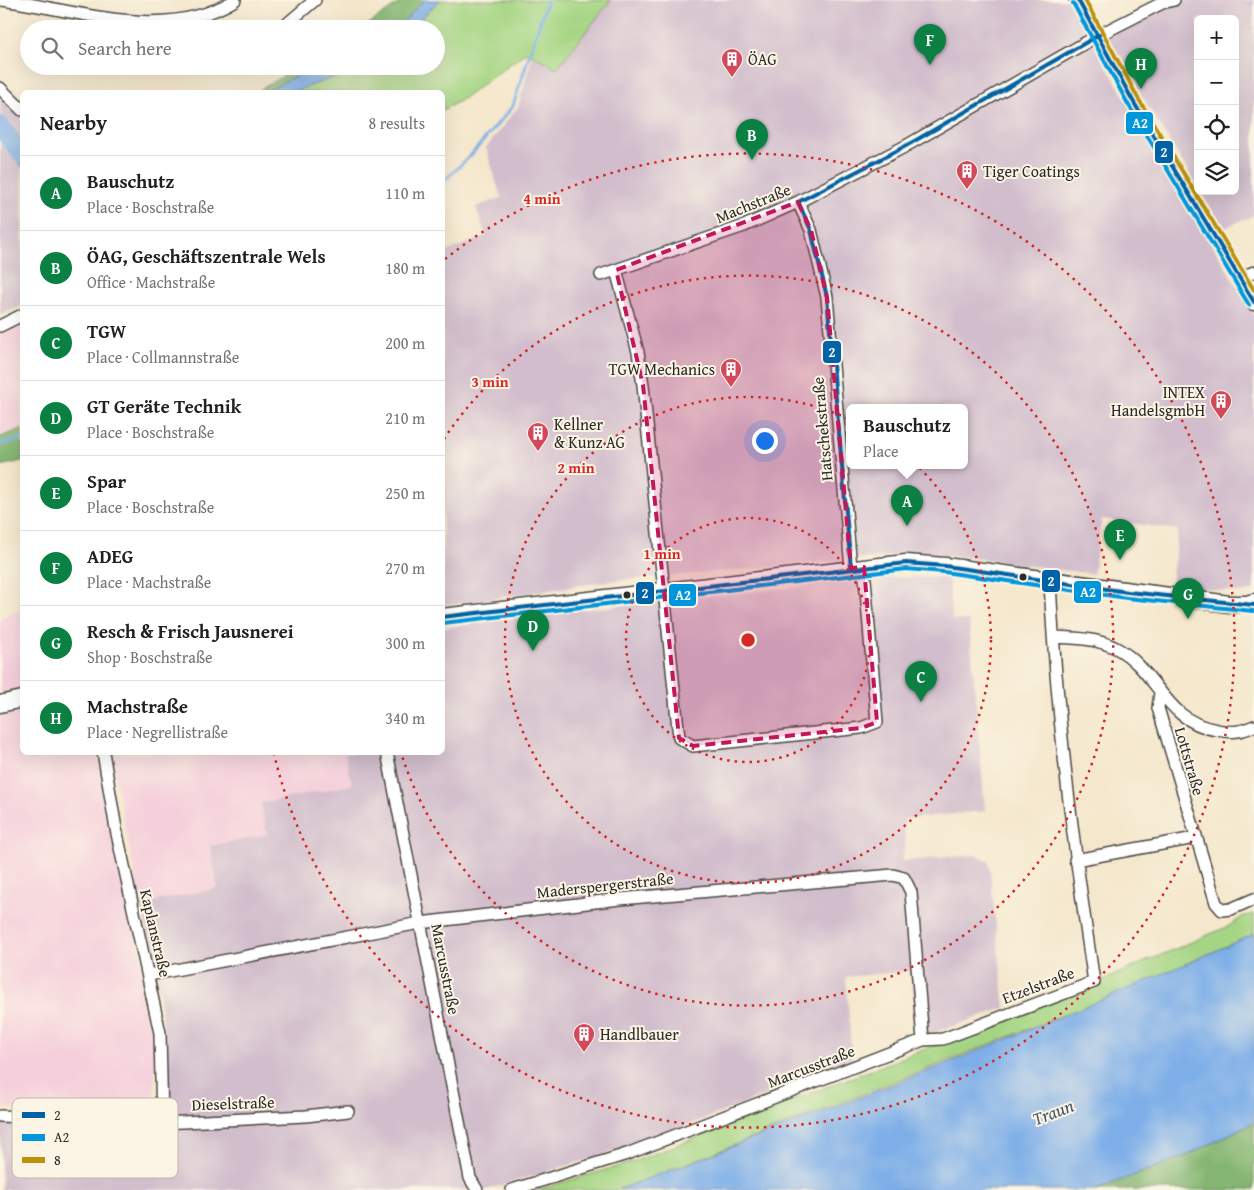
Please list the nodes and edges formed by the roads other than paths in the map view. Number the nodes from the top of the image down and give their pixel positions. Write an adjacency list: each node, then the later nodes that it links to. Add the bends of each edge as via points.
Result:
1 (1, 0): 6 (street)
2 (315, 0): 8 (street)
3 (1078, 0): 9 (main road)
4 (1174, 0): 9 (street, Machstraße)
5 (232, 1): 7 (street, via 202,16)
6 (125, 20)
7 (159, 20)
8 (292, 20)
9 (1099, 35): 12 (street, Machstraße); 15 (main road, via 1133,101)
10 (0, 88): 11 (street)
11 (20, 108)
12 (798, 202): 13 (street, Machstraße, via 744,226); 19 (street, Hatschekstraße, via 811,230 828,297)
13 (616, 270): 14 (street, Machstraße); 23 (street, via 638,352)
14 (601, 275)
15 (1246, 275): 16 (main road)
16 (1254, 302)
17 (20, 315): 18 (street)
18 (0, 326)
19 (846, 460)
20 (847, 469): 21 (street, Hatschekstraße)
21 (858, 568): 22 (main road, via 906,563); 23 (main road); 23 (street, Hatschekstraße, via 877,722 862,728 692,746 679,738)
22 (1050, 580): 24 (main road); 26 (street, Etzelstraße)
23 (665, 590): 25 (main road)
24 (1252, 604)
25 (445, 617)
26 (1053, 637): 27 (street, via 1090,638 1116,648 1139,664); 34 (street, Etzelstraße)
27 (1160, 692): 30 (street, via 1174,709 1195,724 1230,732 1245,731); 33 (street, Lottstraße, via 1158,708)
28 (20, 699): 29 (main road)
29 (0, 704)
30 (1254, 726)
31 (104, 755): 37 (street, Kaplanstraße, via 116,829)
32 (388, 755): 36 (street, Marcusstraße)
33 (1195, 838): 34 (street); 35 (street, Lottstraße, via 1216,903 1222,910)
34 (1075, 860): 38 (street, Etzelstraße, via 1094,982 943,1038)
35 (1254, 899)
36 (420, 923): 37 (street, Maderspergerstraße); 38 (street, Maderspergerstraße, via 620,898 893,875 904,878 911,892); 39 (street, Marcusstraße)
37 (149, 975): 41 (street, Kaplanstraße, via 160,1033)
38 (923, 1040): 45 (street, Marcusstraße, via 627,1154)
39 (453, 1090): 40 (street); 44 (street, Marcusstraße, via 470,1178)
40 (441, 1094)
41 (161, 1098)
42 (348, 1111): 43 (street, Dieselstraße)
43 (178, 1121)
44 (477, 1190)
45 (512, 1190)

